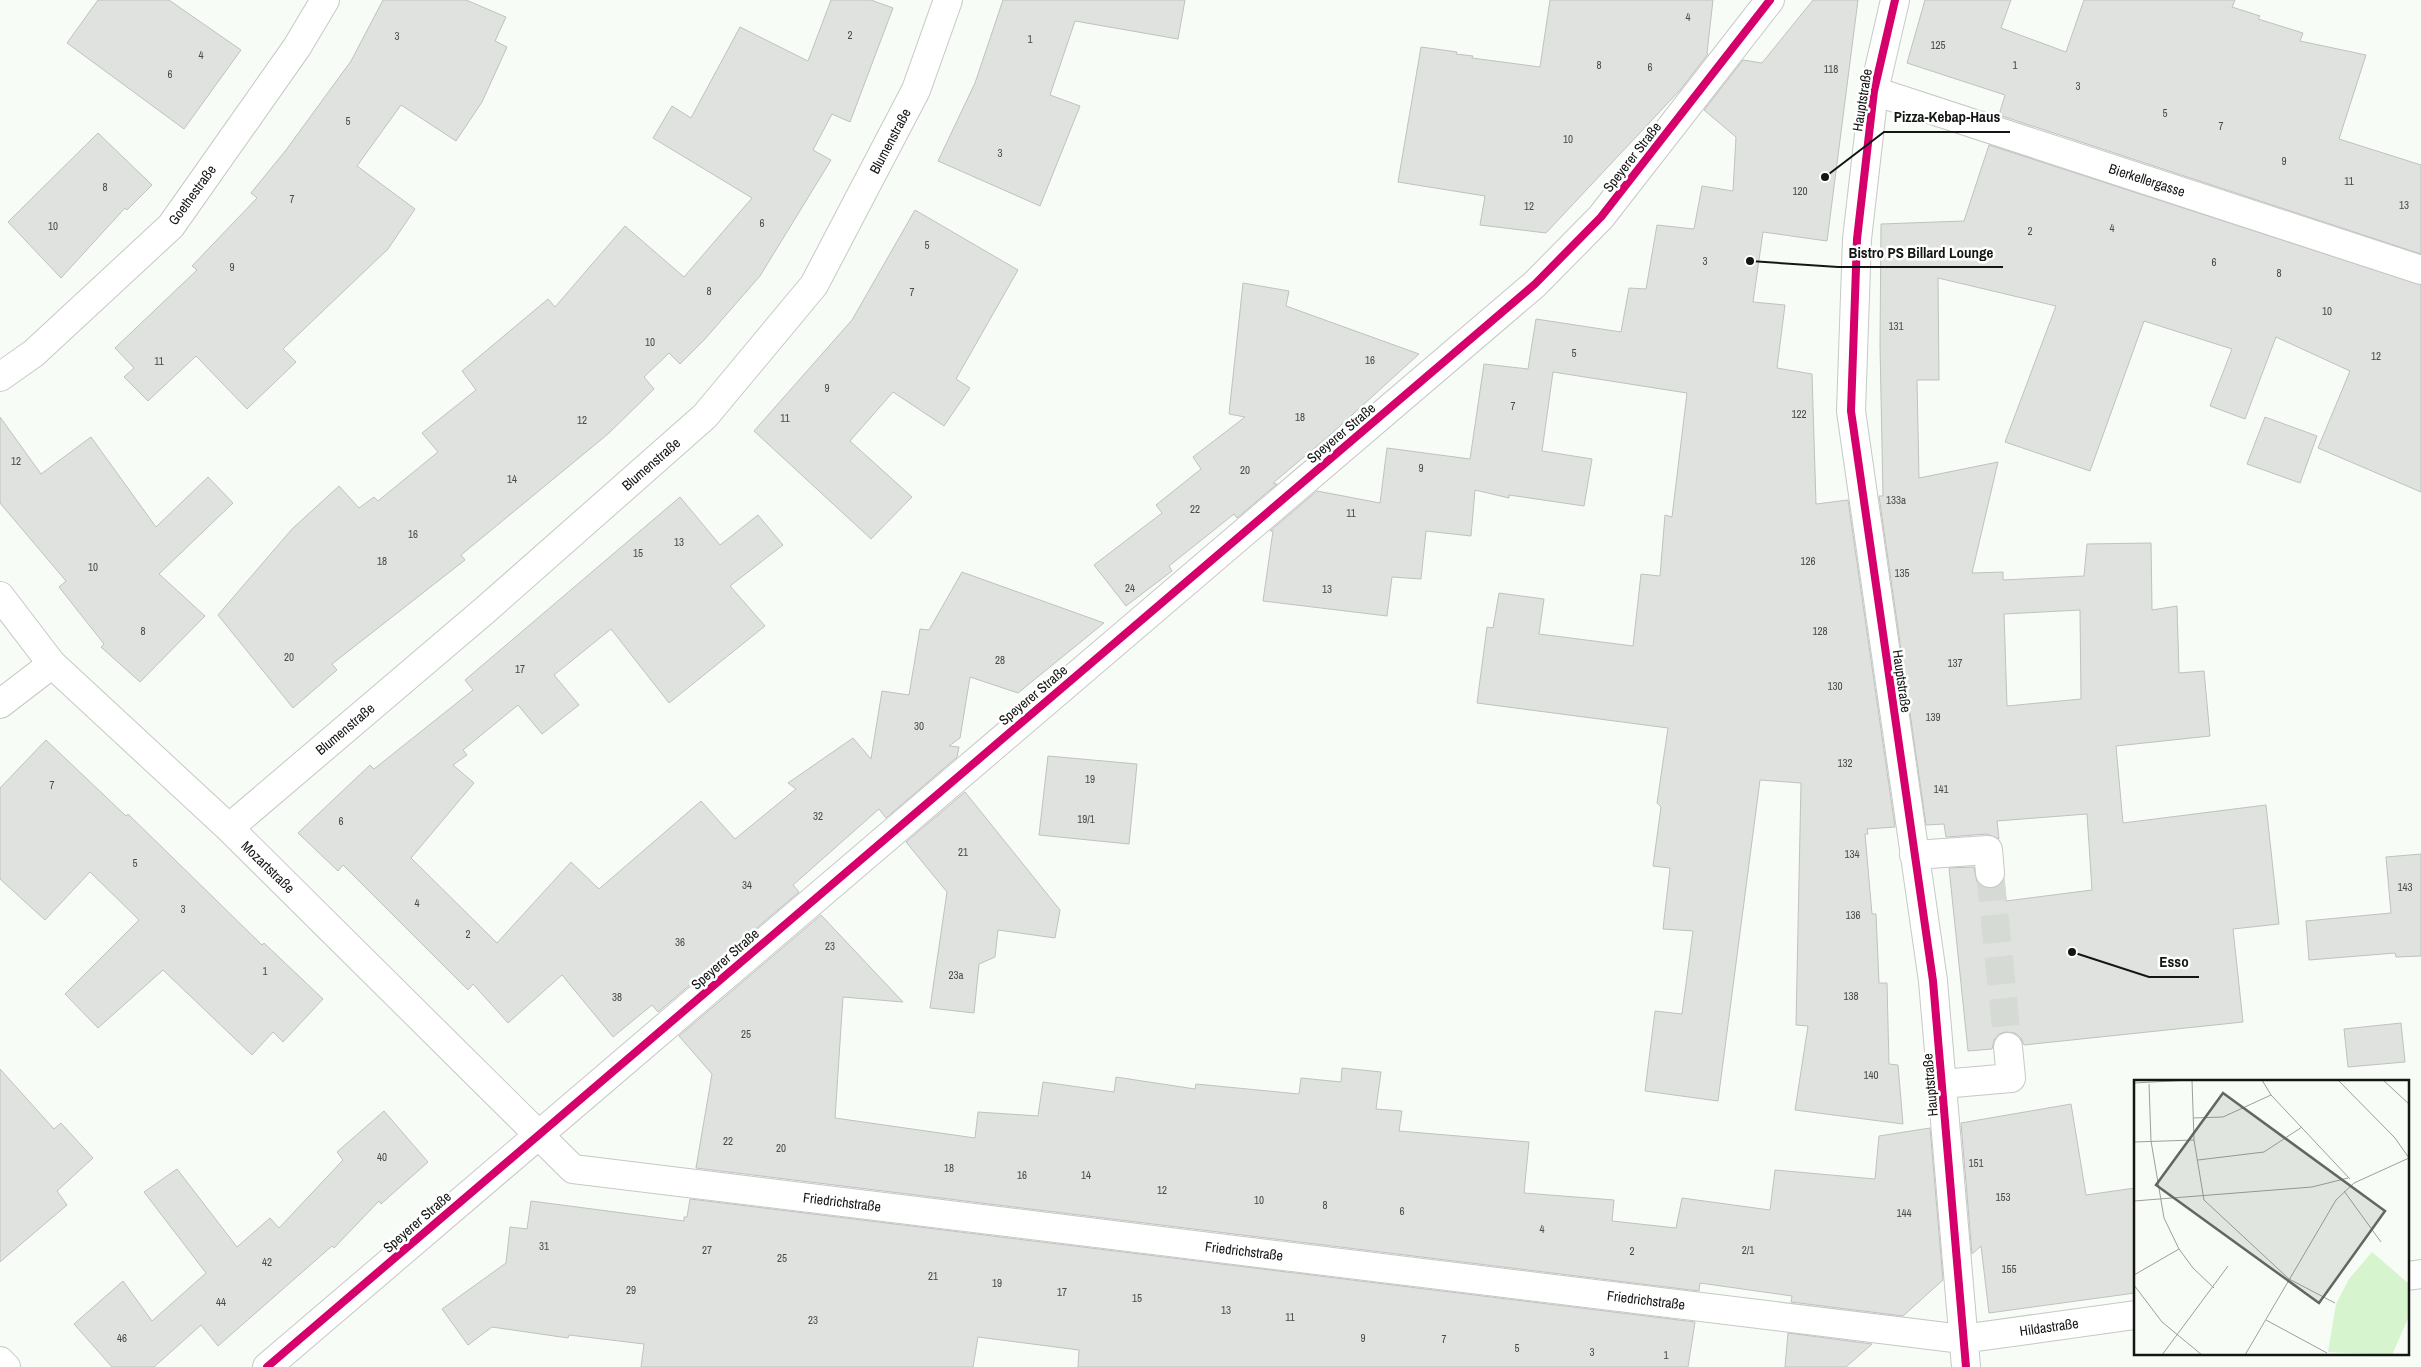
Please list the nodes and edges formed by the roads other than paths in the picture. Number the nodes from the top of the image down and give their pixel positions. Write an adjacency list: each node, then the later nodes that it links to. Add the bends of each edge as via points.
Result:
1 (325, 0): 7 (street, Goethestraße, via 297,47 171,226 34,353)
2 (948, 0): 11 (street, Blumenstraße, via 916,90 814,285 705,416 484,611)
3 (1770, 0): 16 (street, Speyerer Straße, via 1601,217 1535,284)
4 (1895, 0): 5 (street, Hauptstraße)
5 (1874, 91): 6 (street, Bierkellergasse); 12 (street, Hauptstraße, via 1857,239 1851,411)
6 (2421, 270)
7 (0, 377)
8 (0, 596): 9 (street, Mozartstraße)
9 (52, 664): 10 (street); 11 (street, Mozartstraße)
10 (0, 704)
11 (229, 828): 16 (street, Mozartstraße)
12 (1914, 855): 13 (street, via 1988,850); 15 (street, Hauptstraße, via 1933,981)
13 (1990, 873)
14 (2008, 1047): 15 (street, via 2012,1078)
15 (1942, 1084): 20 (street, Hauptstraße)
16 (540, 1134): 20 (street, Friedrichstraße, via 573,1169); 23 (street, Speyerer Straße)
17 (2421, 1274): 18 (street)
18 (2408, 1276)
19 (2134, 1315): 20 (street, Hildastraße)
20 (1962, 1339): 24 (street, Hauptstraße)
21 (0, 1361): 22 (street)
22 (6, 1367)
23 (268, 1367)
24 (1966, 1367)

